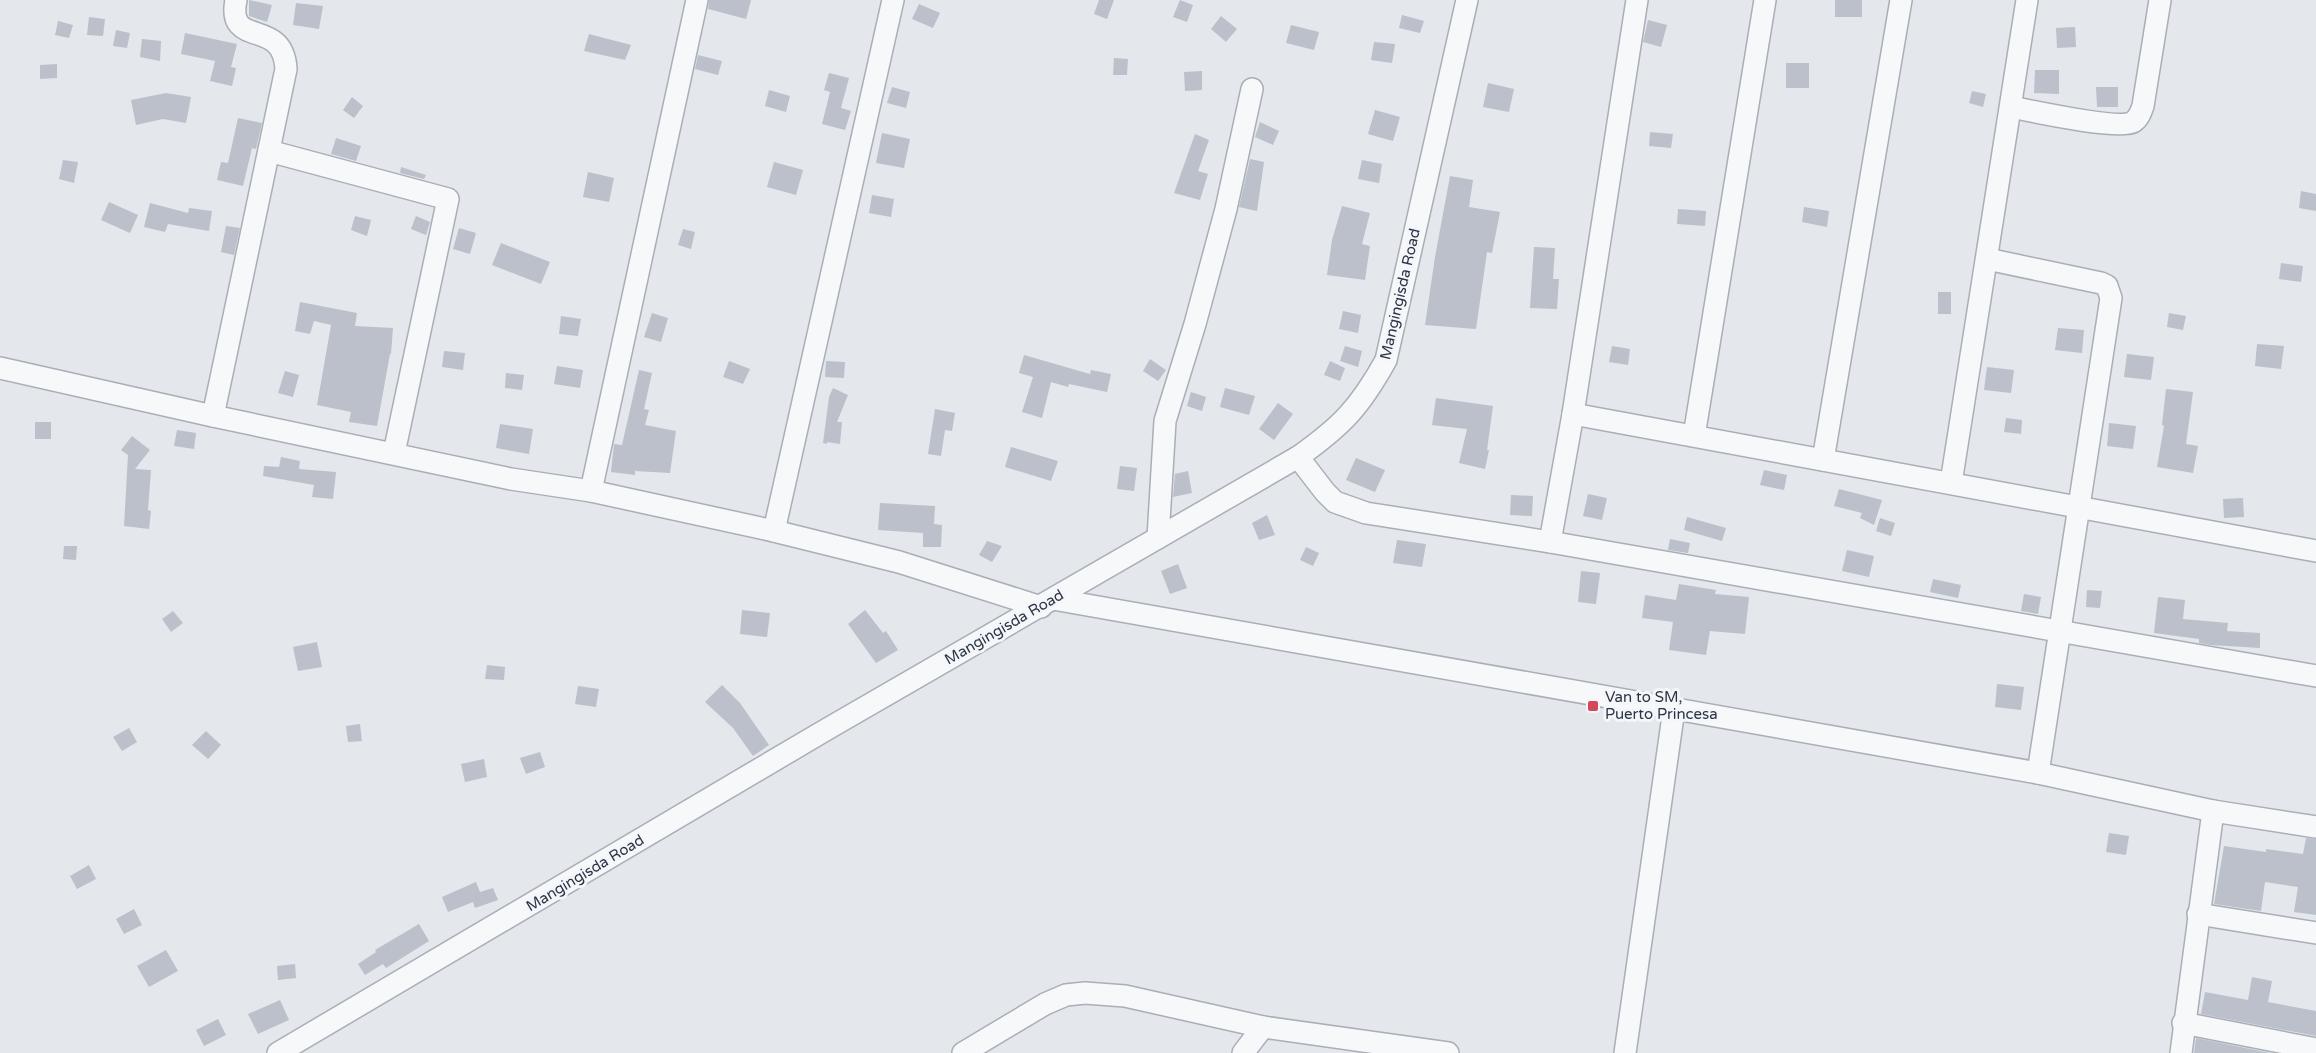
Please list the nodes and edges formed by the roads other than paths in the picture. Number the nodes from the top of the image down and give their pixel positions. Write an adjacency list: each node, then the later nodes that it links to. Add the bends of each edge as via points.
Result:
1 (236, 0): 12 (street, via 234,10 239,26 273,39 285,56 286,69)
2 (697, 0): 22 (street)
3 (893, 0): 24 (street)
4 (1467, 0): 19 (street, Mangingisda Road, via 1386,360 1368,393 1345,421)
5 (1637, 0): 15 (street)
6 (1765, 0): 17 (street)
7 (1900, 0): 20 (street)
8 (2028, 0): 11 (street)
9 (2160, 0): 11 (street, via 2143,106 2134,122 2115,125)
10 (1252, 89): 25 (street, via 1227,209 1165,421)
11 (2011, 107): 13 (street)
12 (269, 151): 16 (street); 18 (street, via 448,199)
13 (1987, 259): 21 (street); 23 (street, via 2101,283 2110,291 2112,304)
14 (0, 368): 16 (street)
15 (1573, 414): 17 (street); 26 (street)
16 (213, 416): 18 (street)
17 (1694, 436): 20 (street)
18 (394, 453): 22 (street)
19 (1298, 457): 25 (street, Mangingisda Road); 26 (street, via 1325,492 1344,506 1366,513)
20 (1822, 460): 21 (street)
21 (1951, 483): 23 (street)
22 (591, 491): 24 (street)
23 (2078, 507): 27 (street); 29 (street)
24 (774, 531): 28 (street)
25 (1158, 538): 28 (street, Mangingisda Road)
26 (1550, 542): 29 (street)
27 (2316, 551)
28 (1047, 603): 31 (street); 40 (street, Mangingisda Road)
29 (2058, 631): 30 (street); 32 (street)
30 (2316, 676)
31 (1674, 709): 32 (street); 44 (street)
32 (2038, 773): 33 (street)
33 (2213, 811): 34 (street); 35 (street)
34 (2316, 827)
35 (2198, 914): 36 (street); 37 (street)
36 (2316, 933)
37 (2184, 1023): 39 (street); 45 (street)
38 (1263, 1027): 41 (street, via 1125,996 1076,993 1046,1004); 42 (street); 43 (street)
39 (2316, 1049)
40 (278, 1053)
41 (963, 1053)
42 (1243, 1053)
43 (1448, 1053)
44 (1625, 1053)
45 (2181, 1053)

